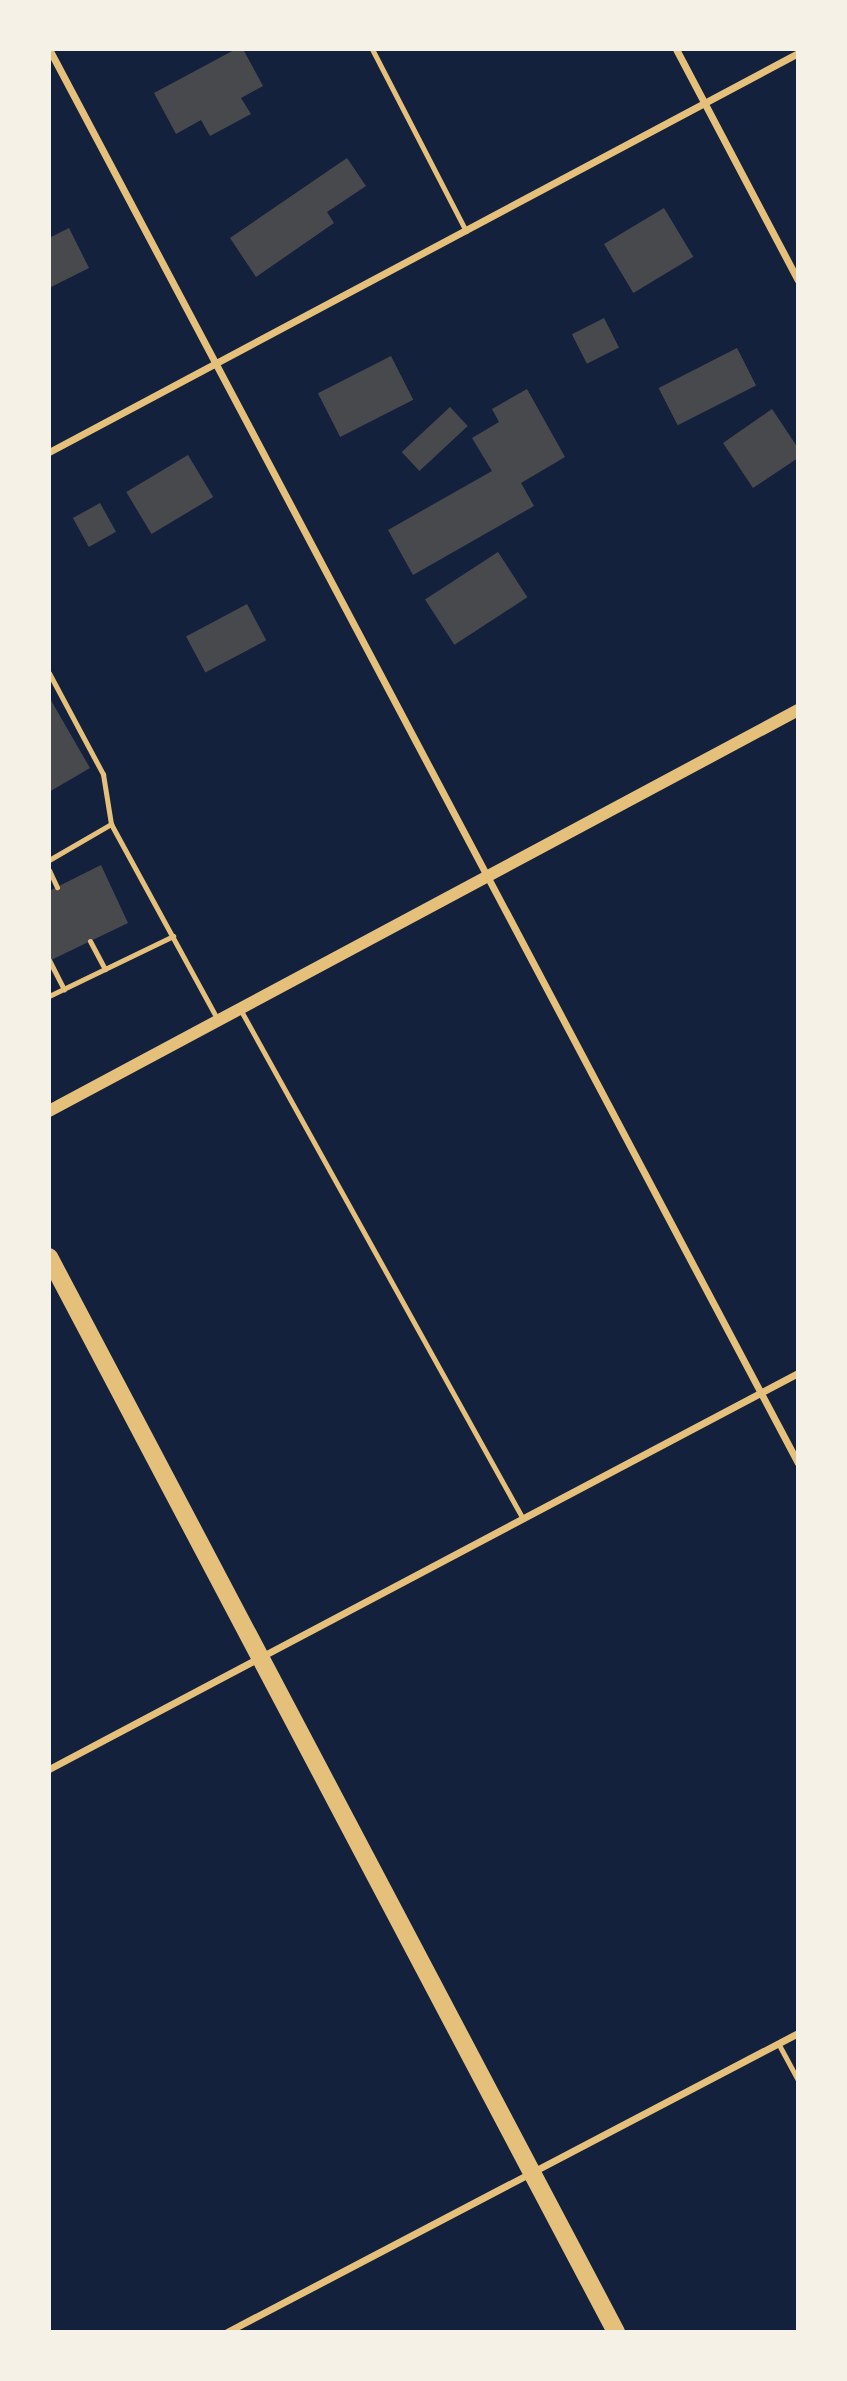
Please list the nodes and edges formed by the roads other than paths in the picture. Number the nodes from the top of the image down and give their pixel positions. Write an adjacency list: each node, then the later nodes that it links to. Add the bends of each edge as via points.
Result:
1 (49, 49): 8 (street)
2 (372, 49): 6 (lane)
3 (676, 49): 5 (street)
4 (798, 53): 5 (street)
5 (704, 101): 6 (street); 7 (street)
6 (466, 230): 8 (street)
7 (798, 280)
8 (215, 364): 9 (street); 15 (street)
9 (49, 452)
10 (49, 673): 12 (lane, via 103,774)
11 (798, 710): 15 (street)
12 (111, 824): 13 (lane); 17 (lane)
13 (49, 860)
14 (49, 870): 16 (lane)
15 (487, 877): 23 (street); 28 (street)
16 (58, 887)
17 (173, 936): 20 (lane); 24 (lane)
18 (90, 941): 20 (lane)
19 (49, 960): 21 (lane)
20 (105, 969): 21 (lane)
21 (64, 989): 22 (lane)
22 (49, 996)
23 (240, 1009): 24 (street); 30 (lane)
24 (219, 1021): 25 (street)
25 (49, 1111)
26 (49, 1257): 31 (main road)
27 (798, 1373): 28 (street)
28 (761, 1393): 29 (street); 30 (street)
29 (798, 1463)
30 (523, 1519): 31 (street)
31 (260, 1658): 32 (street); 36 (main road)
32 (49, 1769)
33 (798, 2033): 34 (street)
34 (778, 2043): 35 (lane); 36 (street)
35 (798, 2080)
36 (531, 2171): 37 (street); 38 (main road)
37 (227, 2332)
38 (616, 2332)

